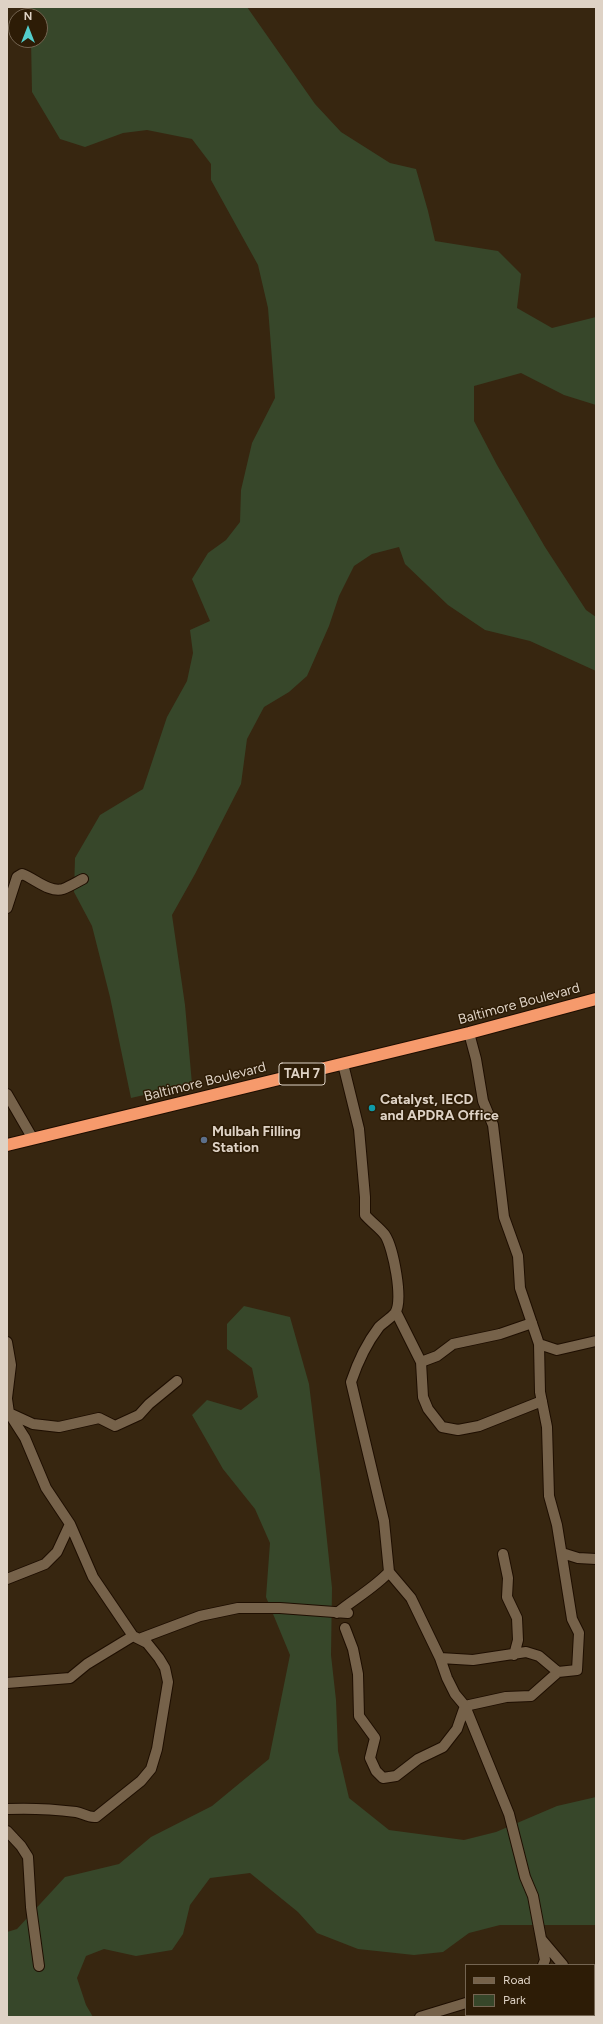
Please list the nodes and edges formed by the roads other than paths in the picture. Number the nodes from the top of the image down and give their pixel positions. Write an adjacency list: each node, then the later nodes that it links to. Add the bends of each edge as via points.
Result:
1 (83, 879): 2 (street, via 62,889 52,889 22,874 17,877)
2 (7, 908)
3 (596, 999): 4 (highway, Baltimore Boulevard / TAH 7)
4 (468, 1033): 5 (highway, Baltimore Boulevard / TAH 7); 10 (street, via 476,1059 483,1101 494,1125 504,1217 518,1256 520,1288)
5 (343, 1064): 7 (highway, Baltimore Boulevard / TAH 7); 9 (street, via 359,1129 365,1215 385,1235 391,1250 398,1298)
6 (7, 1094): 7 (street)
7 (33, 1139): 8 (highway, Baltimore Boulevard / TAH 7)
8 (7, 1146)
9 (396, 1312): 14 (street); 23 (street, via 380,1326 370,1340 358,1360 351,1382 384,1521)
10 (532, 1323): 13 (street); 14 (street, via 500,1334 453,1344 437,1356)
11 (596, 1341): 13 (street, via 557,1350)
12 (7, 1342): 16 (street, via 11,1365)
13 (539, 1344): 17 (street)
14 (421, 1362): 17 (street, via 423,1397 428,1409 442,1427 458,1430 479,1426)
15 (177, 1381): 18 (street, via 149,1404 140,1415 115,1426 99,1418 59,1427 33,1424)
16 (7, 1399): 18 (street)
17 (542, 1401): 20 (street, via 548,1427 548,1496)
18 (8, 1413): 19 (street, via 25,1438 46,1488)
19 (70, 1524): 24 (street, via 57,1552 45,1564); 28 (street, via 93,1577)
20 (562, 1553): 22 (street, via 578,1558); 31 (street, via 572,1619 579,1633 577,1670)
21 (503, 1554): 29 (street, via 508,1578 507,1597 517,1618 518,1640)
22 (596, 1559)
23 (389, 1572): 25 (street, via 373,1588); 30 (street, via 411,1598)
24 (7, 1579)
25 (337, 1613): 26 (street); 28 (street, via 280,1608 238,1608 200,1616)
26 (348, 1613)
27 (345, 1628): 33 (street, via 358,1674 359,1716 375,1738 370,1758 376,1771 383,1778 396,1776 418,1759 443,1747 457,1729)
28 (136, 1638): 32 (street, via 86,1664 70,1678); 34 (street, via 148,1643 159,1658 165,1668 168,1682 151,1769 141,1781 96,1817 90,1818 78,1812 44,1808)
29 (514, 1655): 30 (street, via 473,1660); 31 (street, via 526,1652 539,1656)
30 (440, 1658): 33 (street, via 455,1694)
31 (558, 1672): 33 (street, via 530,1696 506,1697)
32 (7, 1683)
33 (465, 1706): 36 (street, via 509,1814 525,1877 533,1896)
34 (7, 1809)
35 (7, 1831): 39 (street, via 28,1857 31,1907)
36 (541, 1938): 37 (street); 38 (street)
37 (543, 1964)
38 (562, 1964)
39 (39, 1966)
40 (465, 2003): 41 (street)
41 (420, 2017)

